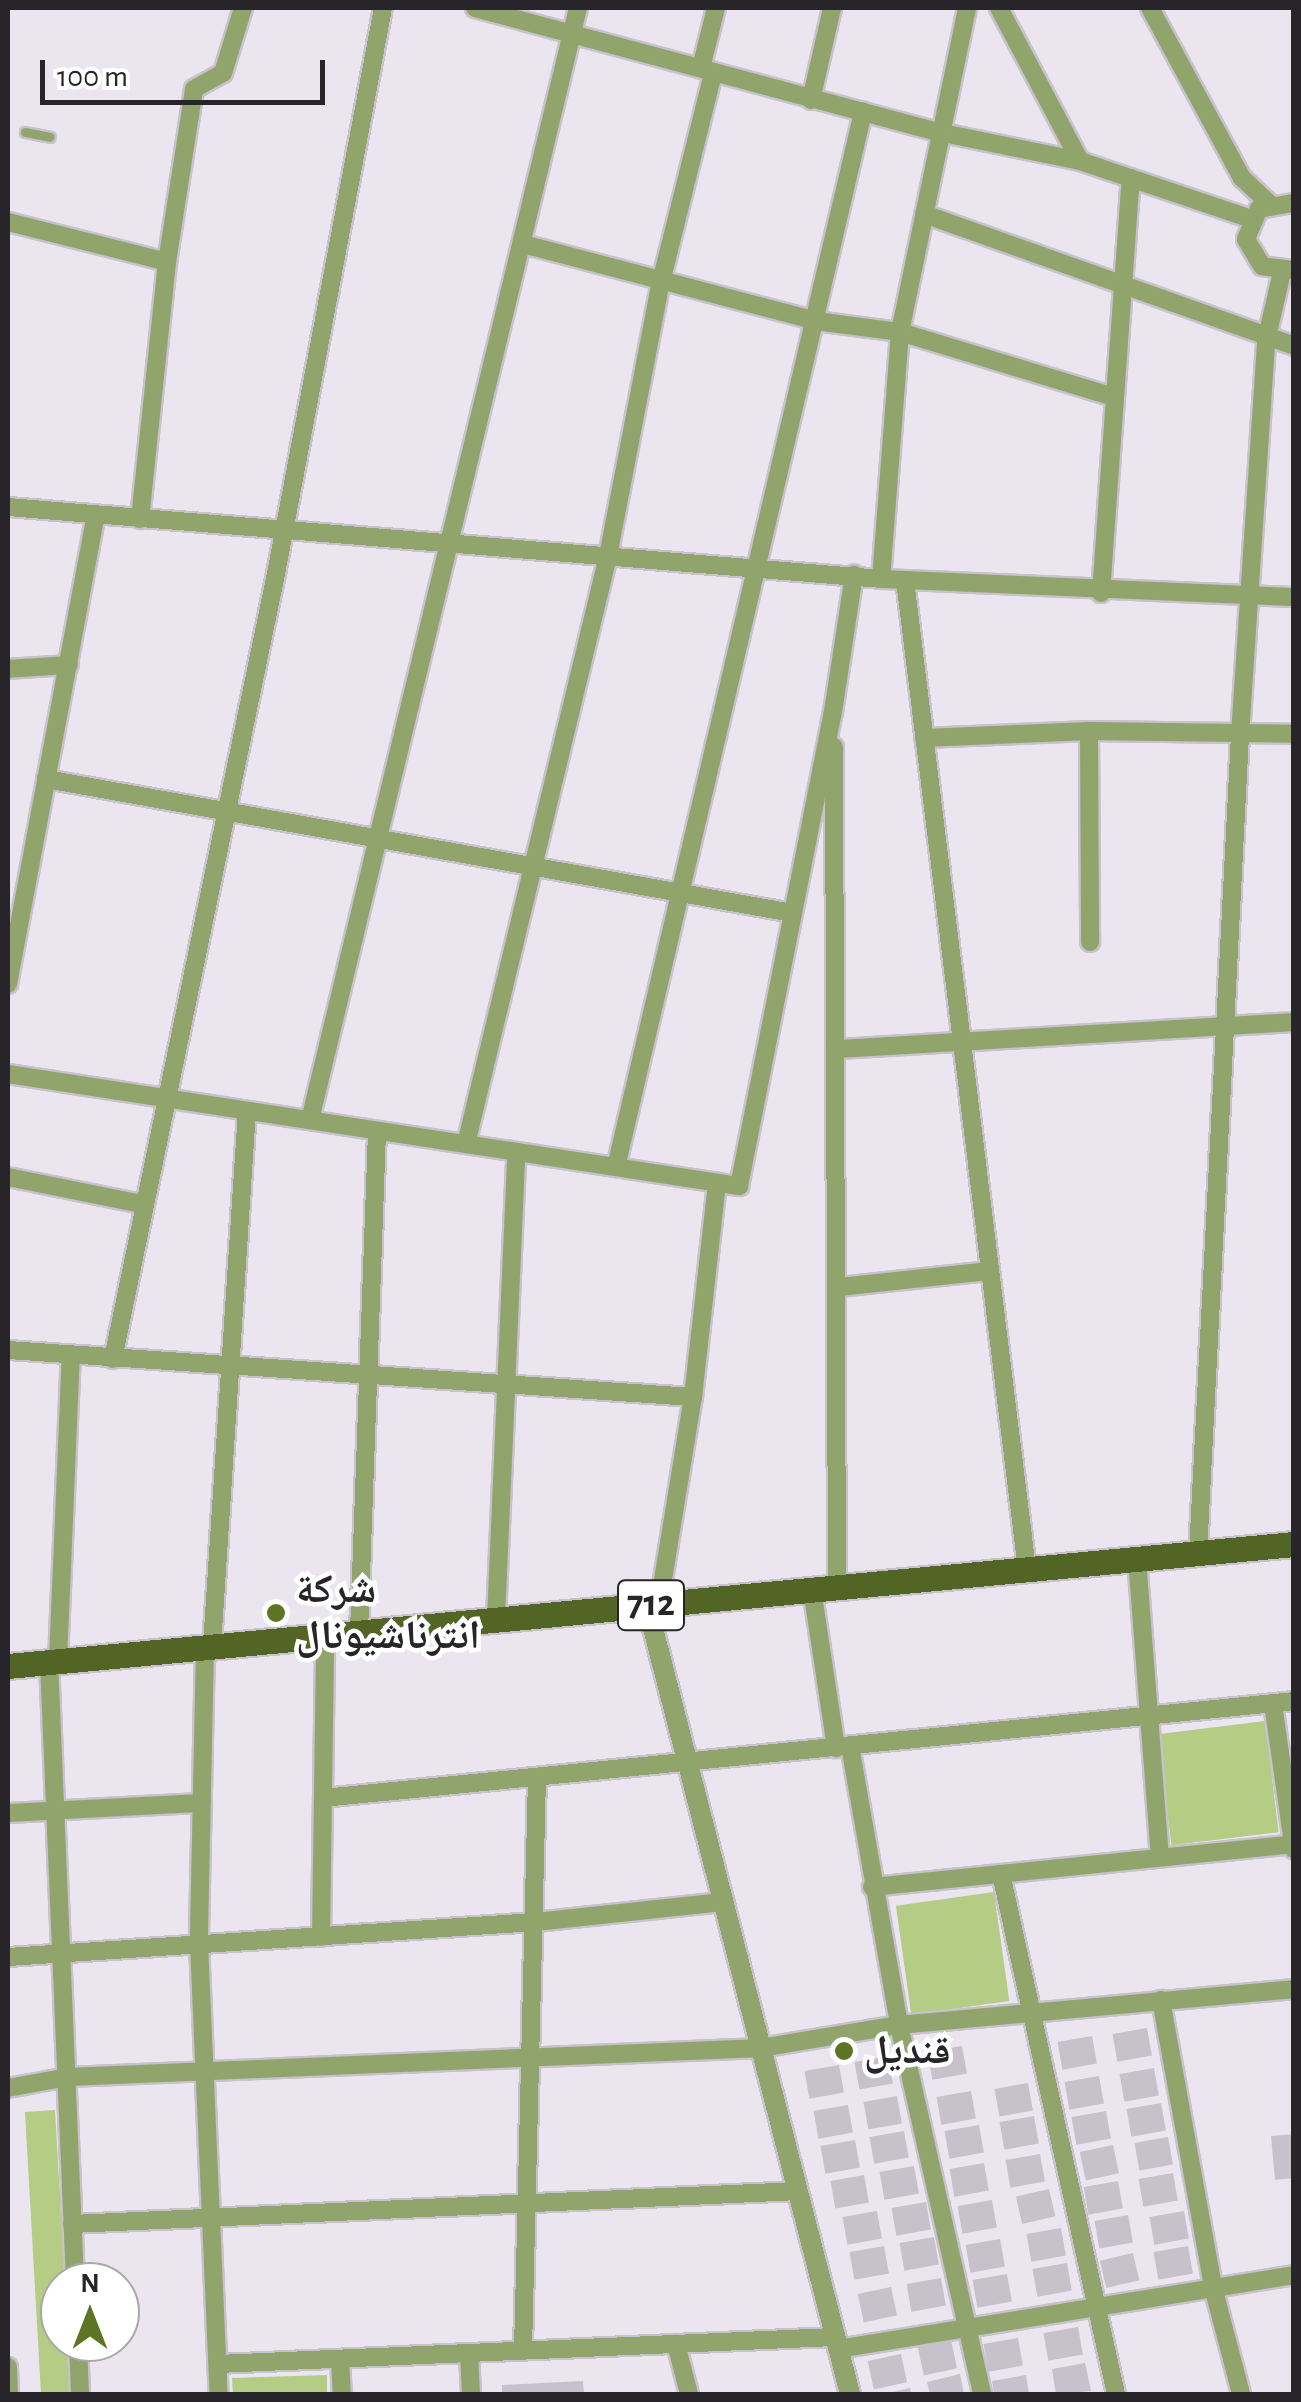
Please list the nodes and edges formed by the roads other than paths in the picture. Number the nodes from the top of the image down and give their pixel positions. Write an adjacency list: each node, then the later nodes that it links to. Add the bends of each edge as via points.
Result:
1 (243, 8): 26 (street, via 223,73 194,89)
2 (361, 8): 10 (street)
3 (475, 8): 11 (street)
4 (578, 8): 11 (street)
5 (716, 8): 12 (street)
6 (832, 8): 13 (street)
7 (967, 8): 16 (street)
8 (999, 8): 18 (street)
9 (1150, 8): 21 (street, via 1242,178)
10 (382, 10): 38 (street)
11 (572, 34): 12 (street); 25 (street)
12 (707, 70): 13 (street); 28 (street)
13 (811, 100): 14 (street)
14 (862, 112): 16 (street); 30 (street)
15 (25, 132): 17 (lane)
16 (938, 132): 18 (street); 22 (street)
17 (50, 137)
18 (1080, 161): 19 (street)
19 (1131, 178): 23 (street); 29 (street)
20 (1294, 203): 21 (street)
21 (1268, 204): 23 (street)
22 (924, 214): 29 (street); 31 (street)
23 (1251, 219): 27 (street, via 1246,239 1254,258)
24 (8, 222): 26 (street)
25 (522, 244): 28 (street); 39 (street)
26 (167, 262): 37 (street)
27 (1288, 270): 32 (street)
28 (662, 282): 30 (street); 40 (street)
29 (1122, 283): 32 (street); 34 (street)
30 (816, 321): 31 (street); 41 (street)
31 (900, 332): 34 (street); 43 (street)
32 (1266, 340): 33 (street); 47 (street)
33 (1294, 346)
34 (1112, 396): 45 (street)
35 (8, 507): 36 (street)
36 (96, 516): 37 (street); 48 (street)
37 (140, 519): 38 (street)
38 (281, 528): 39 (street); 56 (street)
39 (445, 543): 40 (street); 57 (street)
40 (608, 556): 41 (street); 58 (street)
41 (759, 567): 42 (street); 59 (street)
42 (854, 575): 43 (street); 50 (street)
43 (881, 578): 44 (street)
44 (906, 580): 45 (street); 54 (street)
45 (1102, 593): 47 (street)
46 (1294, 597): 47 (street)
47 (1250, 598): 53 (street)
48 (70, 665): 49 (street); 55 (street)
49 (8, 669)
50 (833, 712): 60 (street); 66 (street)
51 (1089, 731): 53 (street); 54 (street); 61 (street)
52 (1294, 734): 53 (street)
53 (1240, 735): 64 (street)
54 (924, 738): 65 (street)
55 (46, 779): 56 (street); 62 (street)
56 (222, 810): 57 (street); 68 (street)
57 (378, 839): 58 (street); 70 (street)
58 (534, 867): 59 (street); 72 (street)
59 (683, 894): 60 (street); 74 (street)
60 (792, 914): 76 (street, via 740,1186)
61 (1090, 942)
62 (8, 984)
63 (1294, 1022): 64 (street)
64 (1222, 1026): 65 (street); 88 (street)
65 (961, 1043): 66 (street); 78 (street)
66 (839, 1049): 79 (street)
67 (8, 1074): 68 (street)
68 (162, 1098): 69 (street); 77 (street)
69 (247, 1111): 70 (street); 83 (street)
70 (310, 1120): 71 (street)
71 (376, 1131): 72 (street); 84 (street)
72 (466, 1144): 73 (street)
73 (516, 1152): 74 (street); 85 (street)
74 (616, 1168): 76 (street)
75 (8, 1177): 77 (street)
76 (717, 1183): 86 (street)
77 (142, 1204): 82 (street)
78 (988, 1272): 79 (street); 90 (street)
79 (839, 1286): 91 (street)
80 (8, 1350): 81 (street)
81 (71, 1356): 82 (street); 97 (street)
82 (113, 1359): 83 (street)
83 (232, 1367): 84 (street); 96 (street)
84 (364, 1374): 85 (street); 94 (street)
85 (506, 1382): 86 (street); 93 (street)
86 (693, 1396): 92 (street)
87 (1294, 1544): 88 (main road, 712)
88 (1198, 1553): 89 (main road, 712)
89 (1137, 1559): 90 (main road, 712); 101 (street)
90 (1027, 1569): 91 (main road, 712)
91 (824, 1588): 92 (main road, 712); 102 (street)
92 (653, 1605): 93 (main road, 712); 103 (street)
93 (496, 1619): 94 (main road, 712)
94 (359, 1632): 95 (main road, 712)
95 (326, 1636): 96 (main road, 712); 105 (street)
96 (208, 1646): 97 (main road, 712); 106 (street)
97 (53, 1661): 98 (main road, 712); 107 (street)
98 (8, 1666)
99 (1294, 1702): 100 (street)
100 (1273, 1704): 101 (street); 109 (street)
101 (1145, 1715): 102 (street); 110 (street)
102 (843, 1747): 103 (street); 112 (street)
103 (688, 1766): 104 (street); 113 (street)
104 (538, 1777): 105 (street); 114 (street)
105 (323, 1798): 115 (street)
106 (202, 1803): 107 (street); 116 (street)
107 (58, 1810): 108 (street); 117 (street)
108 (8, 1813)
109 (1293, 1846): 110 (street)
110 (1160, 1856): 111 (street)
111 (1002, 1874): 112 (street); 121 (street)
112 (872, 1887): 122 (street)
113 (724, 1902): 114 (street); 123 (street)
114 (535, 1922): 115 (street); 124 (street)
115 (321, 1937): 116 (street)
116 (199, 1944): 117 (street); 125 (street)
117 (62, 1954): 118 (street); 126 (street)
118 (8, 1957)
119 (1294, 1989): 120 (street)
120 (1161, 2000): 121 (street); 134 (street)
121 (1027, 2012): 122 (street); 135 (street)
122 (898, 2025): 123 (street); 136 (street)
123 (761, 2048): 124 (street); 128 (street)
124 (529, 2058): 125 (street); 129 (street)
125 (202, 2071): 126 (street); 130 (street)
126 (68, 2077): 127 (street); 131 (street)
127 (8, 2088)
128 (798, 2191): 129 (street); 137 (street)
129 (530, 2204): 130 (street); 139 (street)
130 (210, 2218): 131 (street); 143 (street)
131 (72, 2224): 132 (street)
132 (73, 2262)
133 (1294, 2275): 134 (street)
134 (1213, 2287): 135 (street); 154 (street)
135 (1098, 2306): 136 (street); 153 (street)
136 (966, 2324): 137 (street); 152 (street)
137 (837, 2343): 138 (street); 151 (street)
138 (676, 2344): 139 (street); 150 (street)
139 (523, 2350): 140 (street)
140 (469, 2353): 141 (street); 149 (street)
141 (340, 2359): 143 (street); 148 (street)
142 (79, 2362): 146 (street)
143 (218, 2364): 147 (street)
144 (8, 2367): 145 (street)
145 (9, 2394)
146 (80, 2394)
147 (219, 2394)
148 (342, 2394)
149 (471, 2394)
150 (690, 2394)
151 (850, 2394)
152 (982, 2394)
153 (1116, 2394)
154 (1241, 2394)

